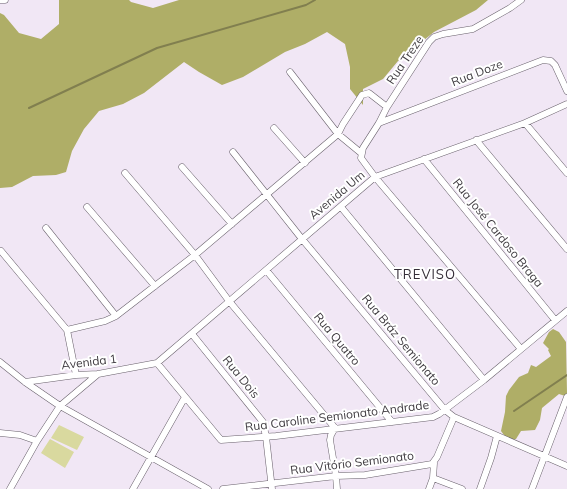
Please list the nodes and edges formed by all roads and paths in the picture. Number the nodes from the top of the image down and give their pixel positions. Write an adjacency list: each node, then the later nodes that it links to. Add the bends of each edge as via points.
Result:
1 (0, 0): 2 (street)
2 (5, 0)
3 (520, 0): 7 (street, Rua Treze, via 473,29 434,37 428,42)
4 (290, 72): 11 (street)
5 (567, 91): 8 (street, Rua Doze, via 552,61 543,60)
6 (567, 104): 9 (street, Avenida Um)
7 (387, 107): 8 (street, Rua Treze); 11 (street, via 369,93 362,95)
8 (379, 123): 14 (street, Rua Treze)
9 (525, 123): 12 (street, Avenida Um); 19 (street)
10 (274, 128): 16 (street)
11 (338, 134): 14 (street); 16 (street)
12 (476, 140): 15 (street, Avenida Um); 27 (street)
13 (233, 152): 21 (street, Rua Bráz Semionato)
14 (361, 153): 20 (street, via 361,158)
15 (424, 159): 20 (street, Avenida Um); 35 (street, Rua José Cardoso Braga)
16 (304, 163): 21 (street)
17 (182, 167): 24 (street)
18 (124, 173): 29 (street)
19 (567, 173)
20 (375, 177): 23 (street, Avenida Um); 38 (street)
21 (267, 194): 24 (street); 26 (street, Rua Bráz Semionato)
22 (88, 207): 31 (street)
23 (341, 207): 26 (street, Avenida Um); 43 (street)
24 (232, 224): 29 (street)
25 (46, 228): 34 (street)
26 (302, 239): 30 (street, Avenida Um); 48 (street, Rua Bráz Semionato)
27 (567, 249)
28 (2, 251): 36 (street)
29 (195, 255): 31 (street); 32 (street)
30 (266, 270): 32 (street, Avenida Um); 50 (street, Rua Quatro)
31 (155, 286): 34 (street)
32 (229, 301): 37 (street, Avenida Um); 51 (street)
33 (567, 311): 35 (street, Rua Caroline Semionato Andrade)
34 (116, 316): 36 (street)
35 (555, 320): 38 (street, Rua Caroline Semionato Andrade)
36 (67, 330): 42 (street)
37 (192, 334): 40 (street, Avenida Um); 54 (street, Rua Dois, via 263,422)
38 (522, 349): 43 (street, Rua Caroline Semionato Andrade)
39 (0, 362): 44 (street)
40 (157, 363): 41 (street, Avenida 1); 45 (street, Rua Caroline Semionato Andrade)
41 (98, 374): 42 (street, Avenida 1); 47 (street)
42 (76, 375): 44 (street, Avenida 1)
43 (484, 380): 48 (street, Rua Caroline Semionato Andrade)
44 (24, 382): 47 (street)
45 (185, 397): 54 (street, Rua Caroline Semionato Andrade, via 221,440); 56 (street)
46 (567, 397): 57 (street)
47 (60, 406): 55 (street); 56 (street)
48 (445, 410): 49 (street, Rua Bráz Semionato); 50 (street, Rua Caroline Semionato Andrade, via 433,417)
49 (454, 417): 53 (street, Rua Bráz Semionato); 58 (street)
50 (392, 422): 51 (street, Rua Caroline Semionato Andrade)
51 (335, 428): 54 (street, Rua Caroline Semionato Andrade); 60 (street, via 330,440)
52 (0, 433): 55 (street)
53 (496, 436): 57 (street, Rua Bráz Semionato); 70 (street)
54 (266, 437): 62 (street, Rua Dois)
55 (37, 441): 63 (street)
56 (151, 457): 64 (street); 65 (street)
57 (545, 457): 59 (street, Rua Bráz Semionato); 71 (street)
58 (434, 463): 60 (street, Rua Vitório Semionato, via 365,475); 61 (street)
59 (567, 466)
60 (336, 476): 62 (street, Rua Vitório Semionato); 67 (street)
61 (434, 478): 68 (street); 69 (street)
62 (272, 486): 66 (street, Rua Vitório Semionato)
63 (10, 489)
64 (133, 489)
65 (208, 489)
66 (223, 489)
67 (337, 489)
68 (429, 489)
69 (462, 489)
70 (480, 489)
71 (532, 489)

